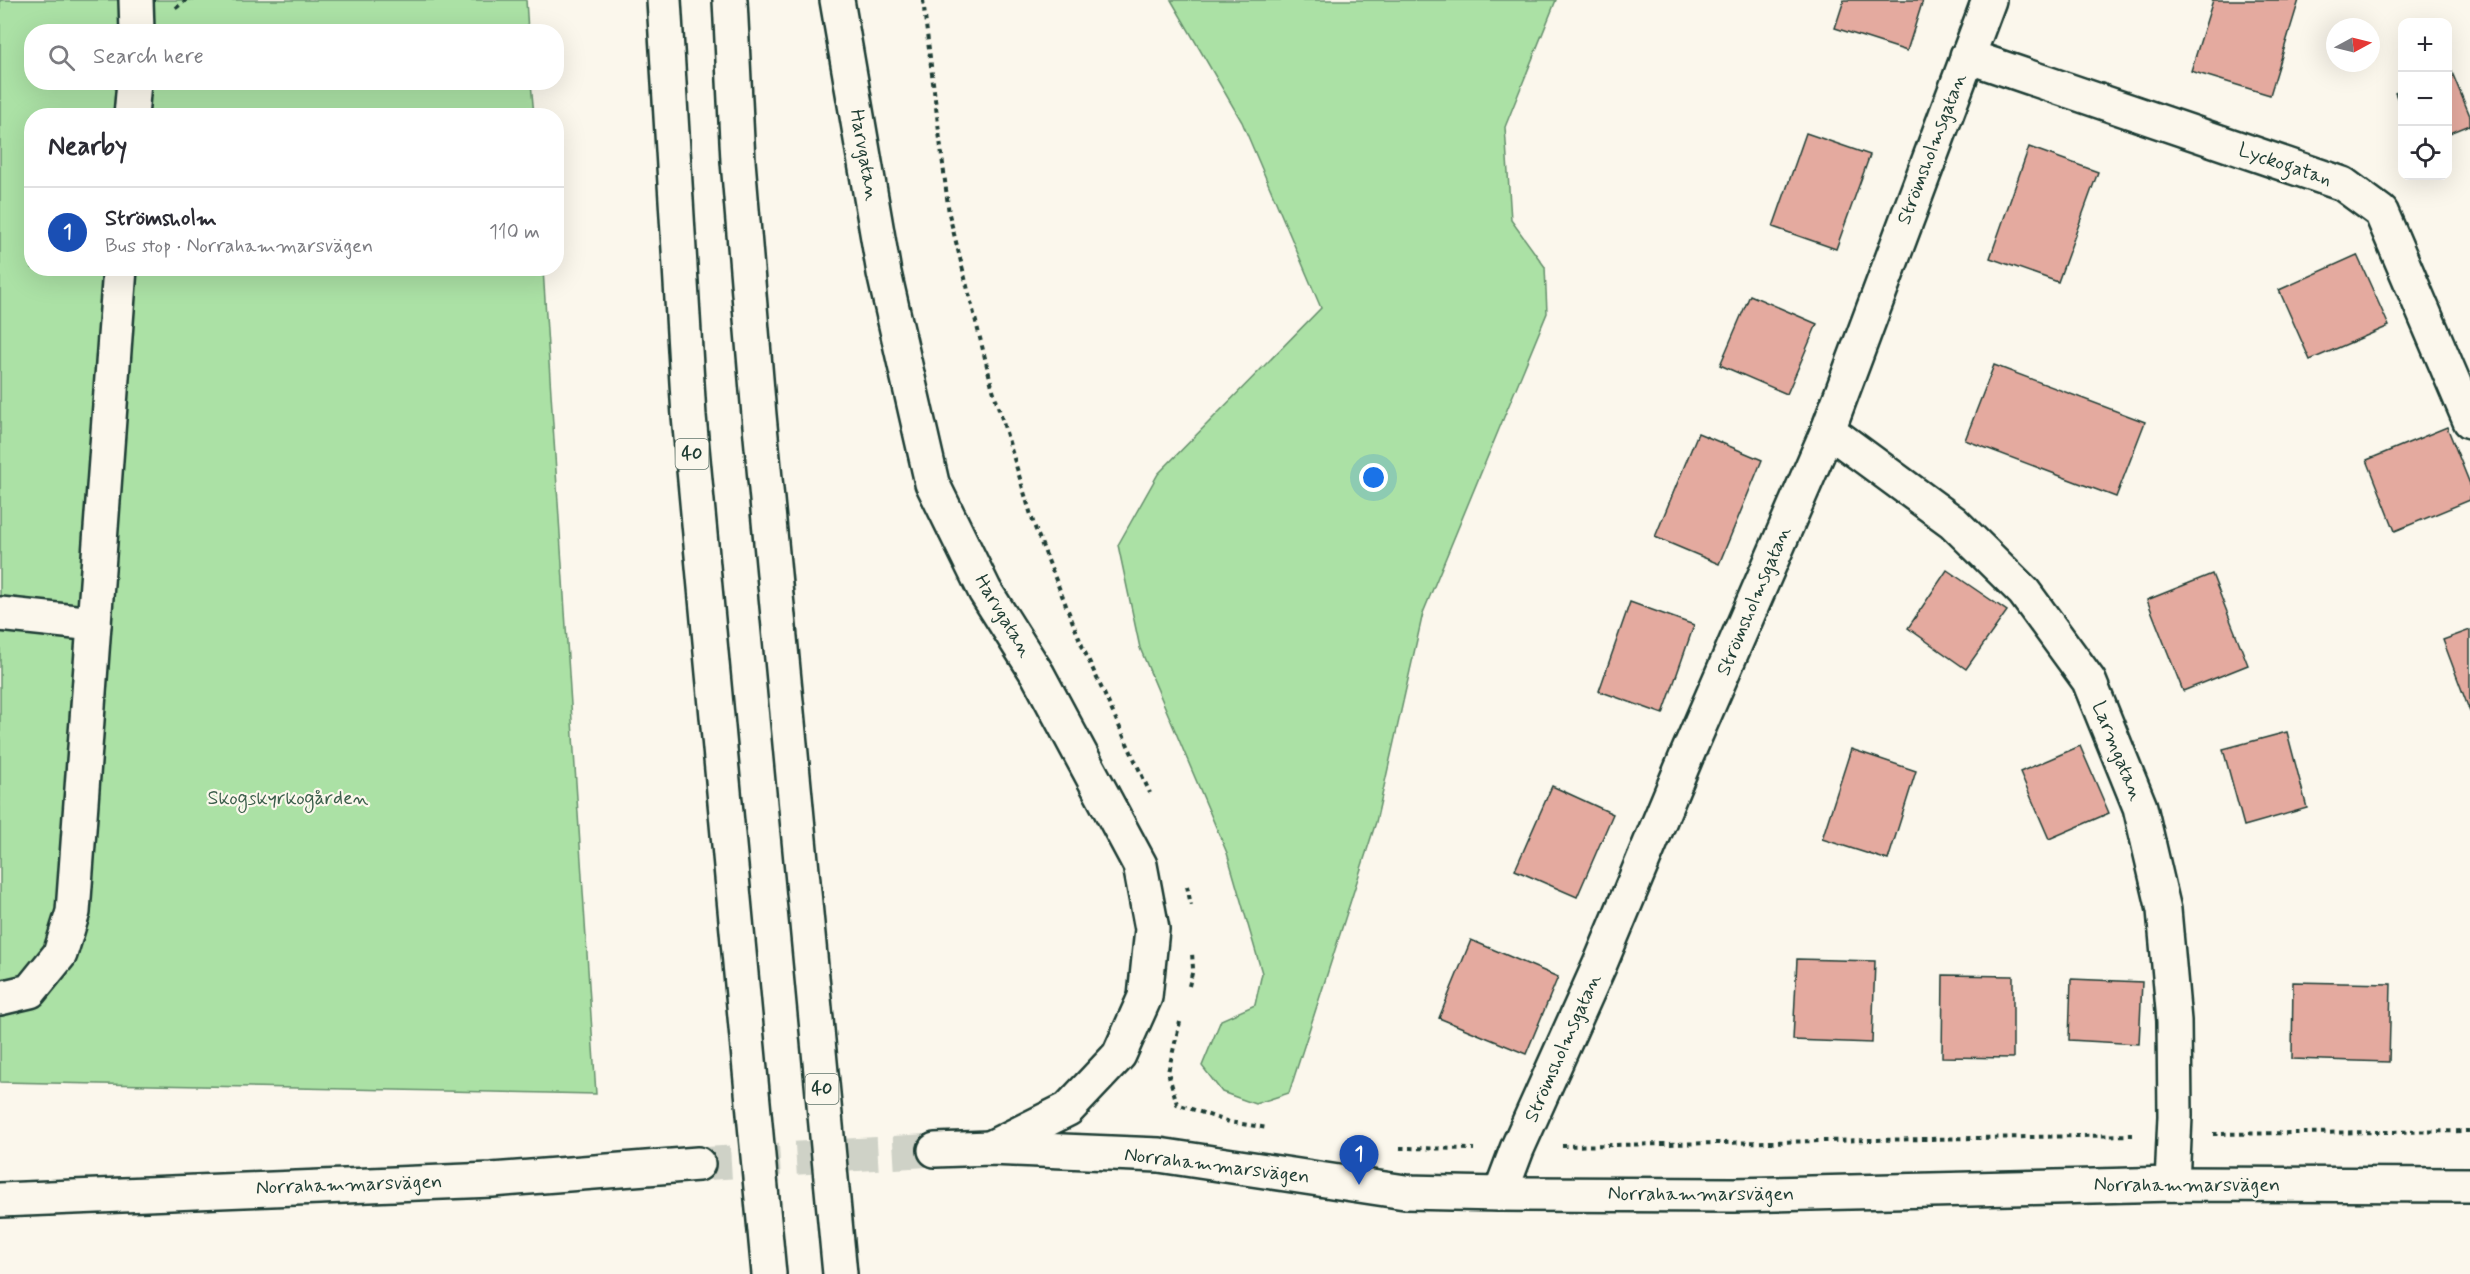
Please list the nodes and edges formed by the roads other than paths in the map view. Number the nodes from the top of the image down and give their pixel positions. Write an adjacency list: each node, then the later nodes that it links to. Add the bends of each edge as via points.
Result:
1 (136, 0): 6 (main road)
2 (664, 0): 23 (main road, 40, via 689,416)
3 (730, 0): 24 (main road, 40, via 738,161 758,403)
4 (837, 0): 16 (main road, Harvgatan, via 884,273 932,483 986,591 1038,675 1140,865 1152,929 1145,997 1119,1055 1068,1109)
5 (1989, 0): 7 (main road, Strömsholmsgatan)
6 (137, 24)
7 (1967, 56): 11 (main road, Lyckogatan, via 2343,184 2372,205 2381,212); 12 (main road, Strömsholmsgatan)
8 (133, 90): 9 (main road)
9 (132, 108)
10 (119, 276): 14 (main road)
11 (2470, 421)
12 (1828, 430): 19 (main road, Larmgatan, via 1953,522 2024,592 2090,681 2140,807 2164,910 2174,1021); 21 (main road, Strömsholmsgatan)
13 (0, 614): 14 (main road)
14 (94, 624): 15 (main road, via 73,912 60,954 30,991)
15 (0, 998)
16 (990, 1148): 17 (main road, Norrahammarsvägen); 21 (main road, Norrahammarsvägen, via 1159,1155 1405,1192)
17 (935, 1150)
18 (698, 1164): 22 (main road, Norrahammarsvägen, via 492,1180)
19 (2172, 1184): 20 (main road, Norrahammarsvägen); 21 (main road, Norrahammarsvägen, via 1734,1195)
20 (2470, 1185)
21 (1500, 1194)
22 (0, 1200)
23 (769, 1274)
24 (840, 1274)

